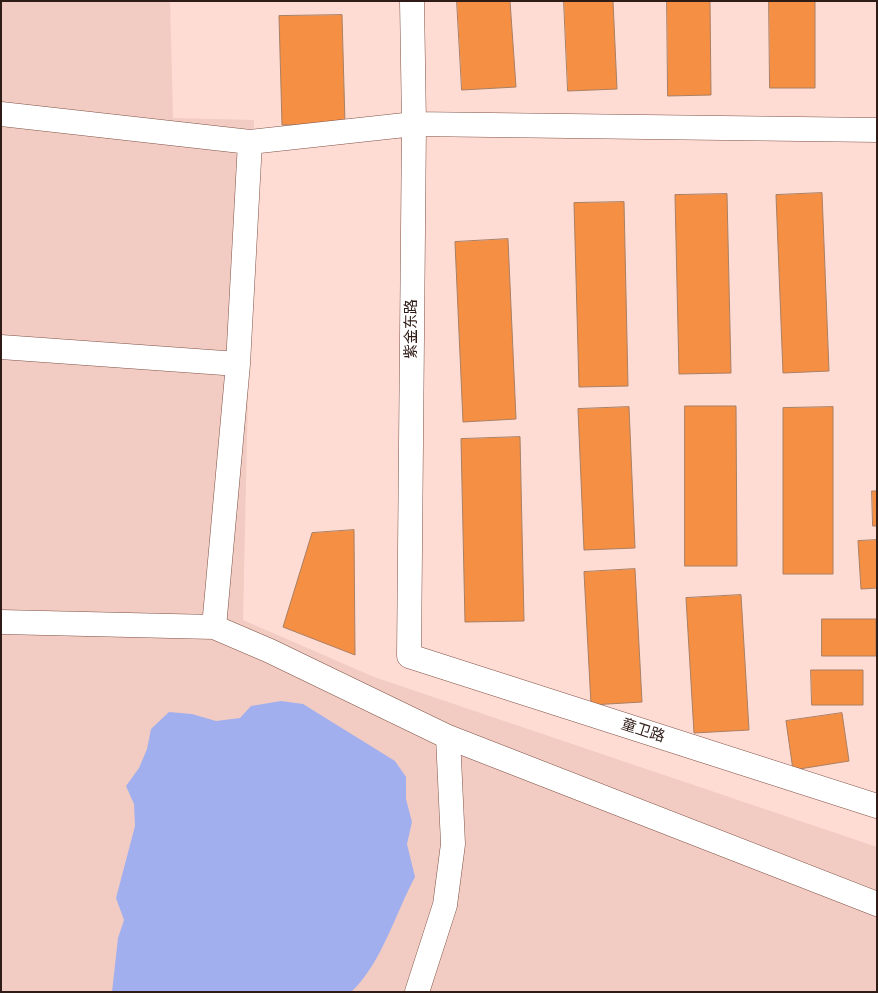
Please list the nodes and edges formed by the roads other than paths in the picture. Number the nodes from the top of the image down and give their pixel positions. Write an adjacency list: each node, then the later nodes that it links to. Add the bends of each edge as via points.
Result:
1 (412, 1): 3 (street, 紫金东路)
2 (1, 114): 5 (street)
3 (414, 124): 4 (street); 5 (street); 10 (street, 紫金东路)
4 (877, 130)
5 (250, 142): 7 (street)
6 (1, 347): 7 (street)
7 (238, 364): 9 (street)
8 (1, 622): 9 (street)
9 (214, 627): 11 (street)
10 (410, 656): 12 (street, 童卫路)
11 (448, 737): 13 (street); 14 (street, via 453,844 445,905)
12 (877, 806)
13 (877, 904)
14 (416, 992)

